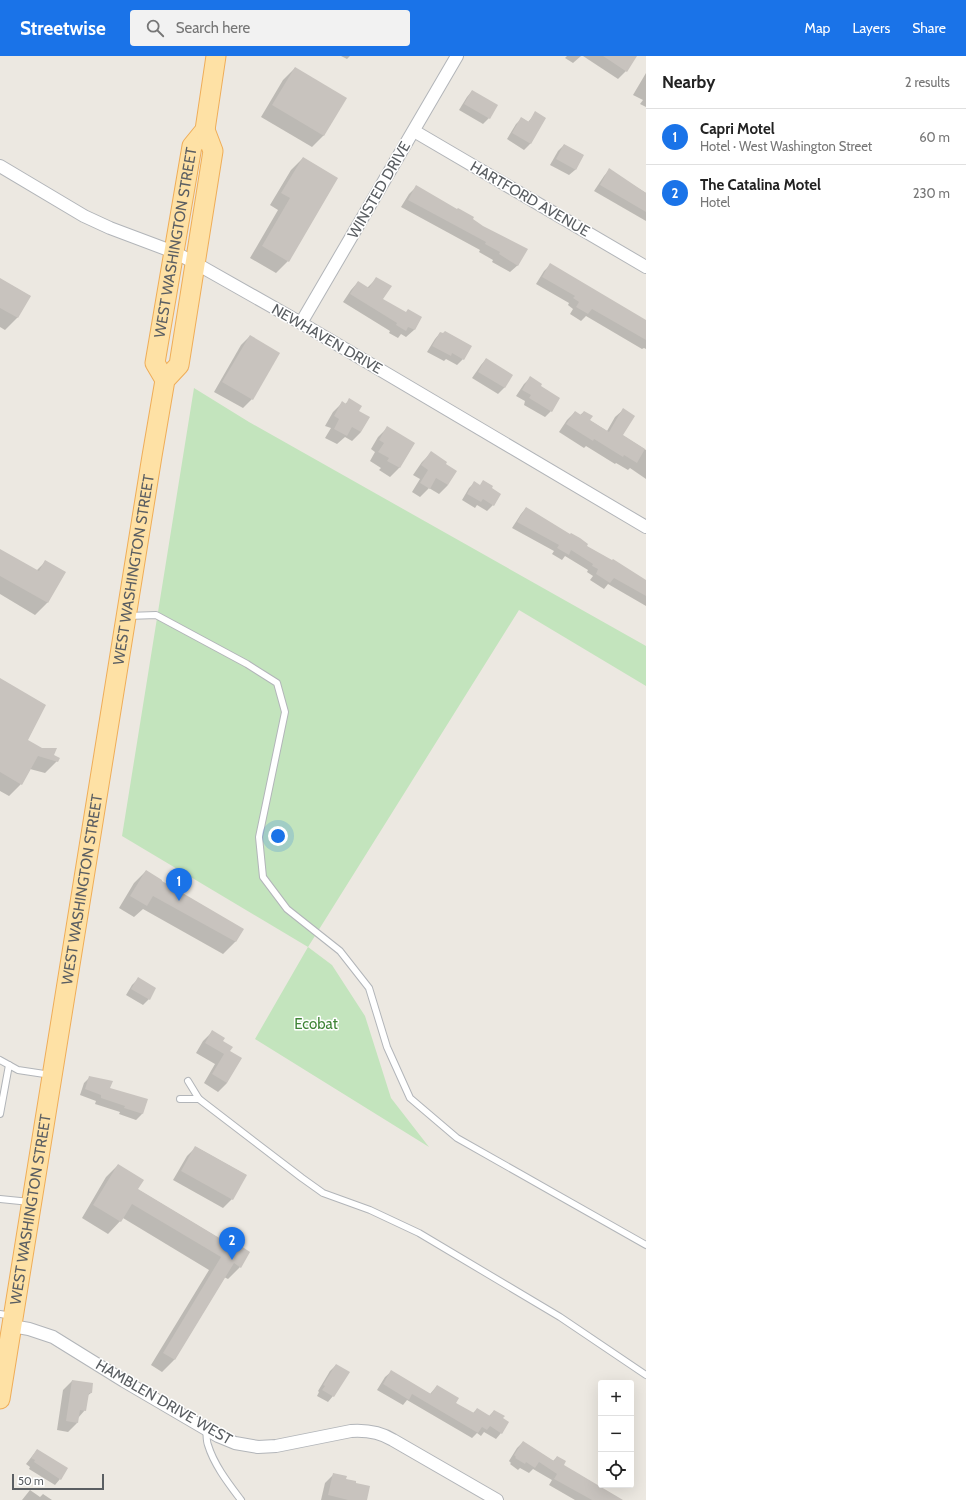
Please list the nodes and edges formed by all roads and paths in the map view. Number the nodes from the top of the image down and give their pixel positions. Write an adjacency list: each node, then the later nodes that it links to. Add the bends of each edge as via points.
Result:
1 (216, 56): 3 (main road, WEST WASHINGTON STREET)
2 (457, 56): 4 (street, WINSTED DRIVE)
3 (205, 130): 6 (main road, WEST WASHINGTON STREET, via 192,146); 7 (main road, WEST WASHINGTON STREET, via 213,151)
4 (414, 131): 8 (street, HARTFORD AVENUE); 9 (street, WINSTED DRIVE)
5 (0, 166): 6 (street, NEWHAVEN DRIVE, via 84,216)
6 (174, 252): 7 (street, NEWHAVEN DRIVE); 10 (main road, WEST WASHINGTON STREET, via 155,363)
7 (195, 263): 9 (street, NEWHAVEN DRIVE); 10 (main road, WEST WASHINGTON STREET, via 179,365)
8 (646, 267)
9 (301, 323): 11 (street, NEWHAVEN DRIVE)
10 (165, 380): 12 (main road, WEST WASHINGTON STREET)
11 (646, 527)
12 (126, 616): 15 (main road, WEST WASHINGTON STREET); 22 (lane, via 156,615 277,683 285,712 259,837 263,877 287,909 340,951 369,988 387,1046 410,1098 457,1138)
13 (0, 1060): 14 (lane)
14 (8, 1065): 15 (lane, via 18,1070); 19 (lane)
15 (52, 1075): 21 (main road, WEST WASHINGTON STREET)
16 (188, 1082): 18 (lane)
17 (180, 1099): 18 (lane)
18 (199, 1099): 24 (lane, via 323,1193 370,1210 419,1233 560,1317)
19 (0, 1114)
20 (0, 1199): 21 (lane)
21 (32, 1202): 23 (main road, WEST WASHINGTON STREET)
22 (646, 1245)
23 (8, 1319): 25 (main road, WEST WASHINGTON STREET); 26 (street, HAMBLEN DRIVE WEST, via 53,1337)
24 (646, 1375)
25 (0, 1399)
26 (206, 1429): 27 (street, HAMBLEN DRIVE WEST, via 235,1443 265,1447 351,1431 375,1432 393,1440); 28 (lane, via 213,1458)
27 (491, 1499)
28 (241, 1500)

